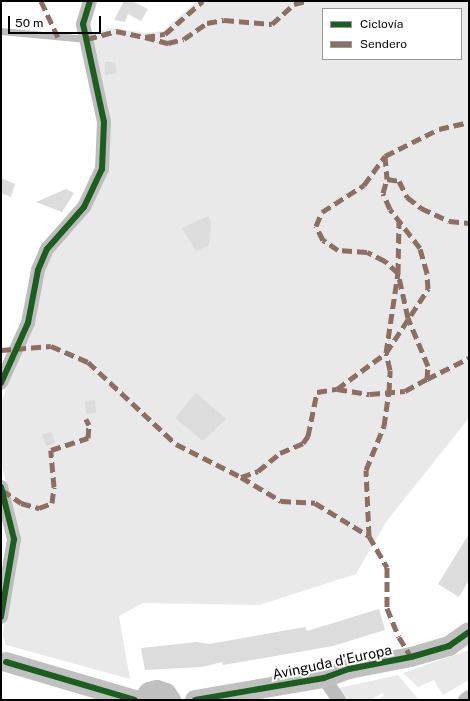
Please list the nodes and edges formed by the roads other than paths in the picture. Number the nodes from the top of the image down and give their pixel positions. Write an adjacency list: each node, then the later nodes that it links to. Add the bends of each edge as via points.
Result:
1 (90, 1): 3 (street, via 83,24)
2 (1, 31): 3 (lane)
3 (87, 39): 4 (street, via 104,122 102,169 84,206 47,249 38,270 28,323)
4 (1, 383)
5 (1, 487): 6 (street, via 14,539)
6 (1, 617)
7 (469, 632): 9 (street, Avinguda d'Europa, via 448,646)
8 (3, 659): 11 (street, via 31,670)
9 (324, 678): 14 (street, Avinguda d'Europa); 15 (street)
10 (469, 697): 16 (street)
11 (135, 700)
12 (143, 700): 13 (street, via 149,692 157,690 166,693)
13 (171, 700)
14 (194, 700)
15 (339, 700)
16 (465, 700)

